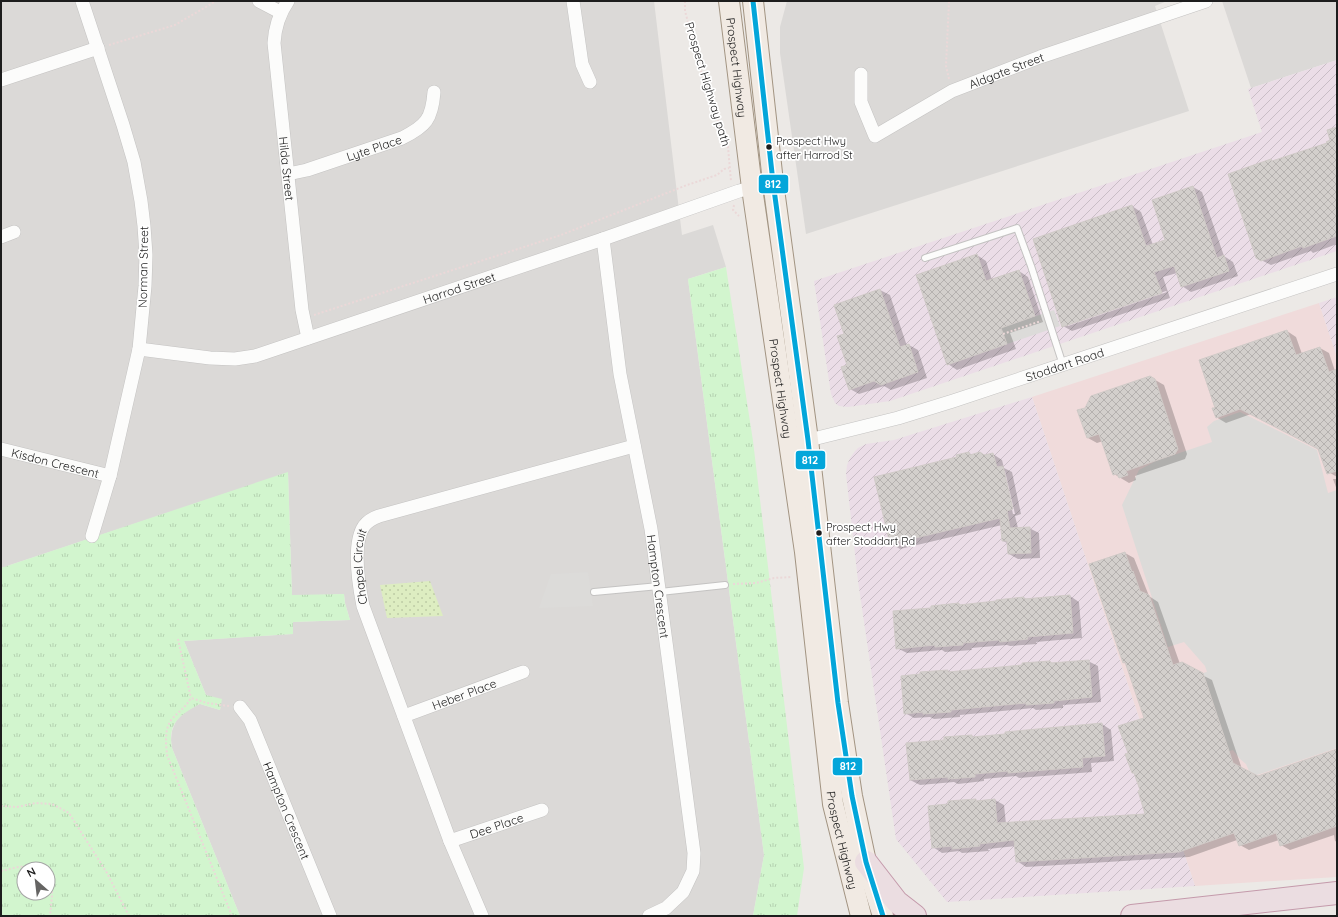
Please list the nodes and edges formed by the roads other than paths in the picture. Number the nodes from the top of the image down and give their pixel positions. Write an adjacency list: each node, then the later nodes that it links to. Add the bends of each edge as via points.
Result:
1 (82, 1): 9 (street, Norman Street)
2 (259, 1): 8 (street)
3 (288, 1): 8 (street, Hilda Street)
4 (573, 1): 12 (street, via 582,64)
5 (729, 1): 16 (main road, Prospect Highway)
6 (753, 1): 15 (main road, Prospect Highway)
7 (1206, 1): 10 (street, Aldgate Street, via 1040,57 952,91 875,136 861,102)
8 (280, 12): 14 (street, Hilda Street, via 274,31 274,43)
9 (98, 48): 11 (street); 23 (street, Norman Street, via 128,143 142,201 146,255)
10 (861, 74)
11 (1, 80)
12 (590, 82)
13 (434, 92): 14 (street, Lyte Place, via 433,107 428,120 416,131 307,170)
14 (288, 174): 22 (street, Hilda Street, via 302,310)
15 (773, 182): 16 (street, Harrod Street); 25 (main road, Prospect Highway)
16 (752, 188): 19 (street, Harrod Street); 26 (main road, Prospect Highway)
17 (14, 232): 18 (street)
18 (1, 237)
19 (602, 239): 22 (street, Harrod Street); 27 (street, Hampton Crescent, via 620,374)
20 (926, 258): 24 (lane, via 1017,228)
21 (1337, 274): 24 (street, Stoddart Road)
22 (308, 338): 23 (street, Harrod Street, via 255,356 235,359)
23 (139, 349): 29 (street, Norman Street)
24 (1063, 365): 25 (street, Stoddart Road, via 898,418)
25 (808, 440): 26 (street, Stoddart Road); 39 (main road, Prospect Highway, via 838,703 852,796)
26 (789, 444): 45 (main road, Prospect Highway, via 805,552 833,804)
27 (634, 446): 32 (street, Hampton Crescent, via 651,528); 36 (street, Chapel Circuit, via 379,516 370,519 364,525 358,548 359,583 363,606)
28 (1, 449): 29 (street, Kisdon Crescent)
29 (110, 476): 30 (street, Norman Street)
30 (92, 536)
31 (725, 585): 32 (lane)
32 (659, 589): 33 (lane); 44 (street, Hampton Crescent, via 694,853 693,871 683,892 666,908)
33 (594, 592)
34 (523, 672): 36 (street, Heber Place)
35 (240, 707): 42 (street, Hampton Crescent, via 250,720)
36 (404, 716): 38 (street, Chapel Circuit)
37 (542, 810): 38 (street, Dee Place)
38 (450, 840): 43 (street, Chapel Circuit)
39 (866, 862): 46 (main road, Prospect Highway); 47 (highway, via 897,902)
40 (1337, 893): 48 (highway)
41 (1337, 905): 49 (highway)
42 (330, 916)
43 (482, 916)
44 (649, 916)
45 (861, 916)
46 (883, 916)
47 (915, 916)
48 (1132, 916)
49 (1270, 916)

